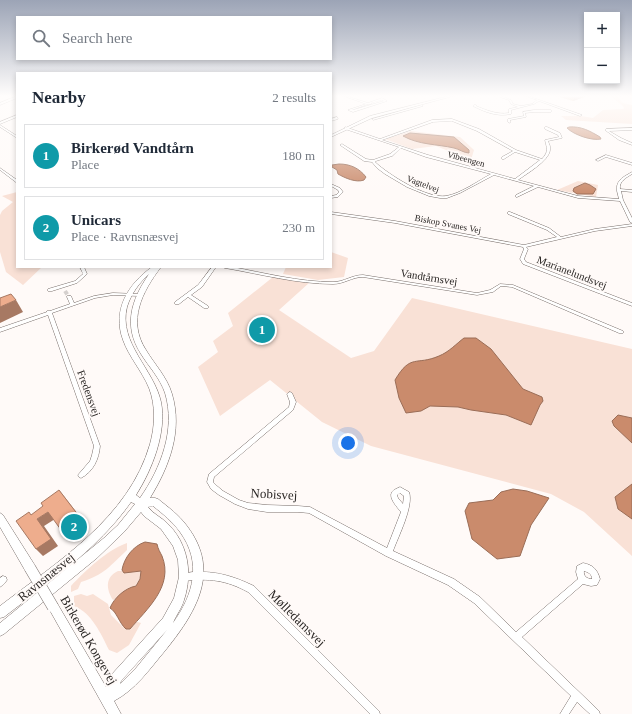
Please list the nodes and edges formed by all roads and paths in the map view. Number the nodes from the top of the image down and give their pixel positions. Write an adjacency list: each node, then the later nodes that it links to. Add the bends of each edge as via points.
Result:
1 (6, 129): 8 (street)
2 (344, 129): 9 (main road)
3 (350, 129): 10 (street, Vibeengen)
4 (410, 129): 10 (street)
5 (476, 129): 14 (street)
6 (549, 129): 16 (street, via 561,137 546,141 549,150)
7 (624, 129): 11 (street, via 606,130)
8 (16, 135)
9 (332, 135)
10 (381, 139): 13 (street, Vibeengen)
11 (632, 144)
12 (341, 145): 18 (street, Vagtelvej, via 365,160)
13 (401, 147): 18 (street, via 391,155); 22 (street, Vibeengen)
14 (515, 151): 15 (street); 16 (street)
15 (503, 158)
16 (542, 160): 23 (street)
17 (597, 160): 19 (street, via 606,156)
18 (373, 161): 22 (street, Vagtelvej, via 404,185 441,198)
19 (632, 164)
20 (0, 169): 24 (street)
21 (632, 173): 27 (street, via 619,182)
22 (494, 174): 23 (street, Vibeengen)
23 (516, 180): 26 (street, Vibeengen)
24 (16, 181)
25 (332, 186): 30 (street, via 342,192)
26 (538, 186): 29 (street); 31 (street, Vibeengen, via 578,197)
27 (618, 190): 28 (street); 31 (street)
28 (632, 191)
29 (517, 196)
30 (332, 197)
31 (621, 200): 34 (street)
32 (332, 213): 39 (street, Biskop Svanes Vej)
33 (509, 213): 38 (street, via 548,229)
34 (632, 222)
35 (627, 225): 36 (street, Biskop Svanes Vej); 37 (street); 38 (street, Biskop Svanes Vej)
36 (632, 225)
37 (632, 231)
38 (560, 238): 39 (street, Biskop Svanes Vej)
39 (524, 246): 52 (street, Marianelundsvej, via 524,263)
40 (83, 268): 45 (street, via 85,271 83,277 76,282 64,289)
41 (155, 268): 46 (main road, Ravnsnæsvej, via 145,274)
42 (156, 268): 47 (main road, Ravnsnæsvej)
43 (213, 268): 48 (street, via 200,286)
44 (231, 268): 56 (street, Vandtårnsvej, via 312,282 340,283 355,276 363,276 477,294 491,291 500,285 513,286)
45 (50, 290)
46 (129, 294): 47 (street); 51 (street, via 101,296); 59 (main road, Ravnsnæsvej, via 121,321 124,335 153,389 158,421 146,467)
47 (139, 295): 60 (main road, Ravnsnæsvej, via 134,320 138,342 165,383 172,406 172,425 163,465)
48 (188, 295): 50 (street); 53 (street)
49 (69, 297): 51 (street)
50 (178, 303)
51 (72, 304): 54 (street)
52 (632, 305)
53 (206, 307)
54 (49, 312): 55 (street); 58 (street, Fredensvej, via 97,446 96,458)
55 (0, 330)
56 (621, 332)
57 (290, 394): 63 (street, Nobisvej, via 293,402 291,408 211,476 213,488 247,507 310,510)
58 (81, 475)
59 (131, 497): 60 (main road); 67 (main road, Ravnsnæsvej, via 91,542)
60 (141, 503): 64 (main road, via 155,502 175,518 188,534 197,553); 65 (main road, via 147,513 164,526 177,543 183,560); 68 (main road, Ravnsnæsvej, via 104,547)
61 (404, 511): 63 (street)
62 (0, 518): 71 (main road, Birkerød Kongevej, bridge)
63 (389, 553): 69 (street, Nobisvej, via 452,582 477,600)
64 (199, 575): 65 (street, Mølledamsvej); 71 (main road, via 192,602 178,627 127,686); 73 (street, Mølledamsvej, via 236,580 251,589)
65 (184, 577): 71 (main road, via 178,600 167,622 117,677)
66 (583, 580): 69 (street)
67 (0, 613)
68 (0, 630)
69 (516, 637): 70 (street, Nobisvej)
70 (577, 695): 74 (street); 75 (street, Nobisvej)
71 (106, 699): 72 (main road, Birkerød Kongevej)
72 (115, 714)
73 (376, 714)
74 (564, 714)
75 (596, 714)

